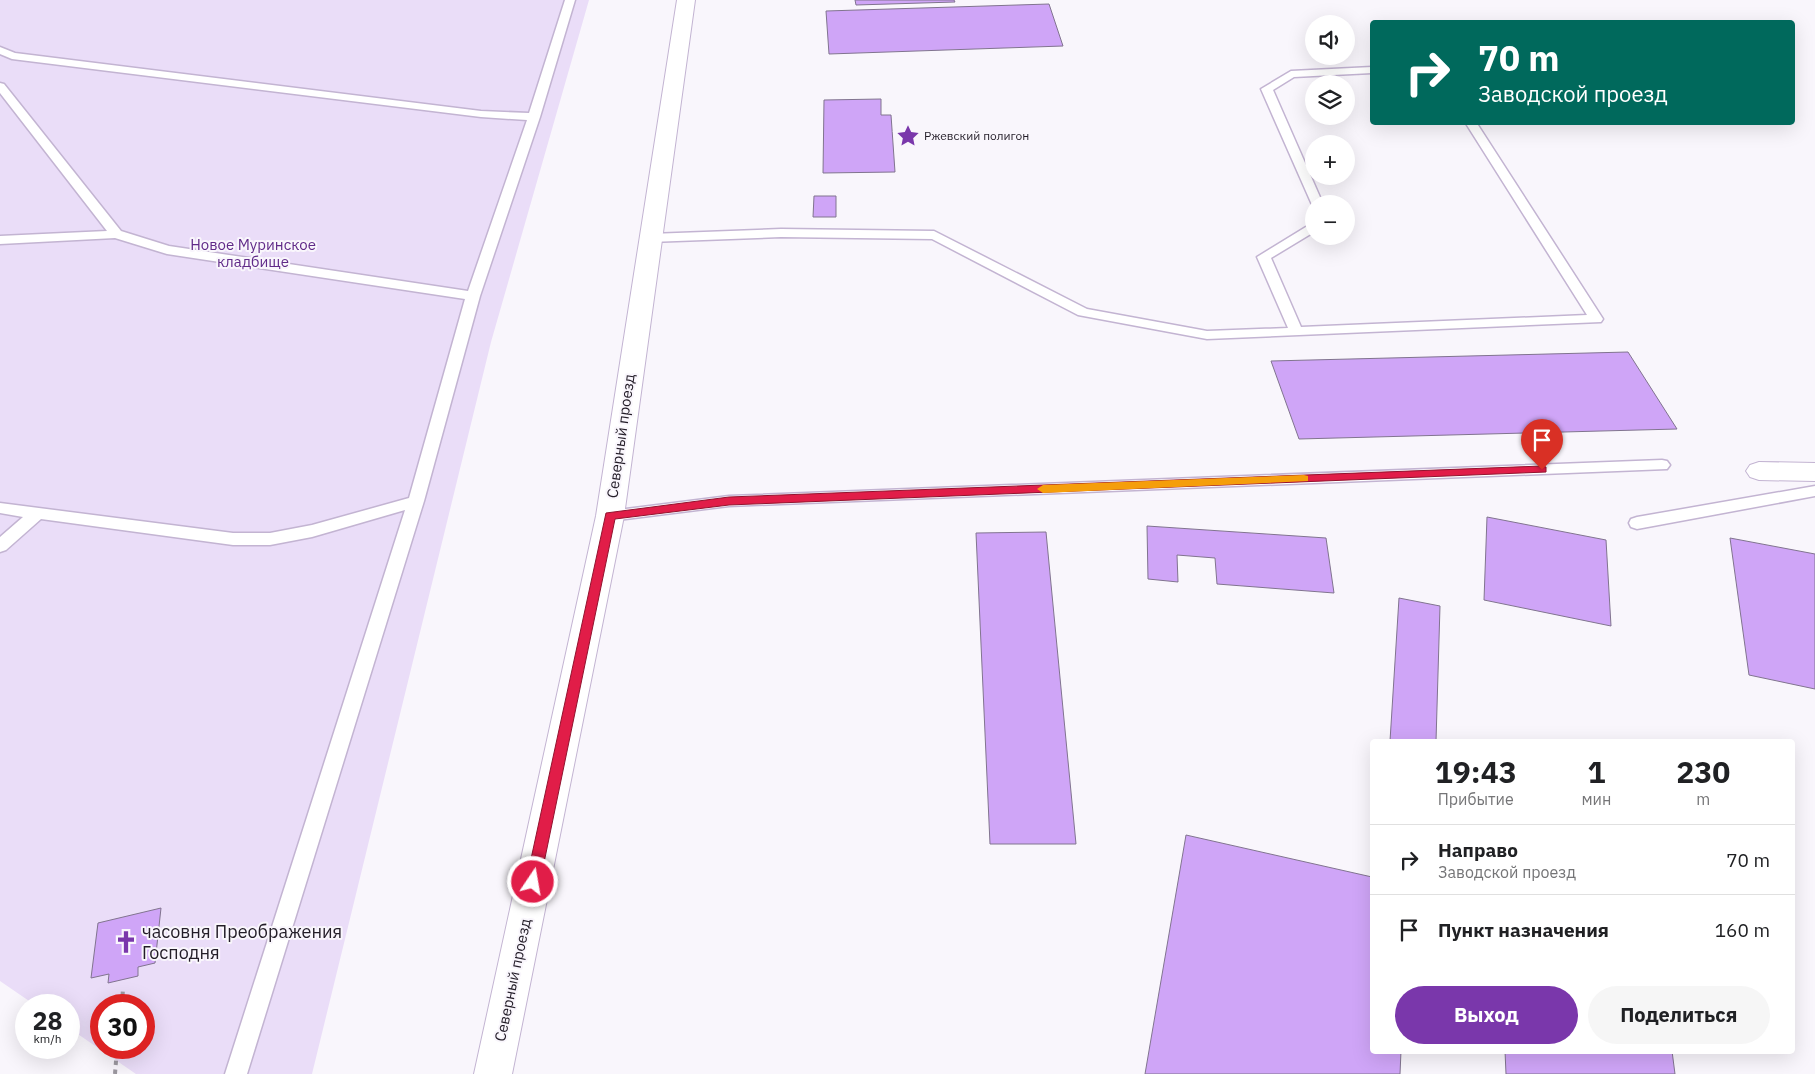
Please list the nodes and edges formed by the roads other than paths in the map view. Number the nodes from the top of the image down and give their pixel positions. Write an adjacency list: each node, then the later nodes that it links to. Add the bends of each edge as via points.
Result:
1 (570, 0): 8 (lane)
2 (686, 0): 13 (street, Северный проезд)
3 (0, 50): 4 (lane)
4 (12, 56): 5 (lane); 8 (lane, via 471,113)
5 (0, 66)
6 (1370, 70): 10 (lane, via 1292,74 1267,89)
7 (0, 86): 12 (lane)
8 (534, 117): 15 (lane)
9 (1472, 125): 16 (lane, via 1596,319)
10 (1313, 195)
11 (1305, 232): 16 (lane, via 1264,257)
12 (116, 234): 14 (lane); 15 (lane, via 167,250)
13 (650, 238): 16 (lane, via 781,233 934,235 1083,312 1207,335); 24 (street, Северный проезд)
14 (0, 240)
15 (473, 296): 21 (lane)
16 (1296, 331)
17 (1662, 465): 24 (lane, via 729,501)
18 (1759, 470): 19 (street)
19 (1815, 472)
20 (1815, 491): 25 (lane)
21 (416, 501): 23 (lane, via 312,531 270,539 233,538); 27 (lane)
22 (0, 508): 23 (lane)
23 (36, 514): 26 (lane)
24 (610, 516): 28 (street, Северный проезд)
25 (1637, 523)
26 (0, 546)
27 (236, 1074)
28 (493, 1074)

